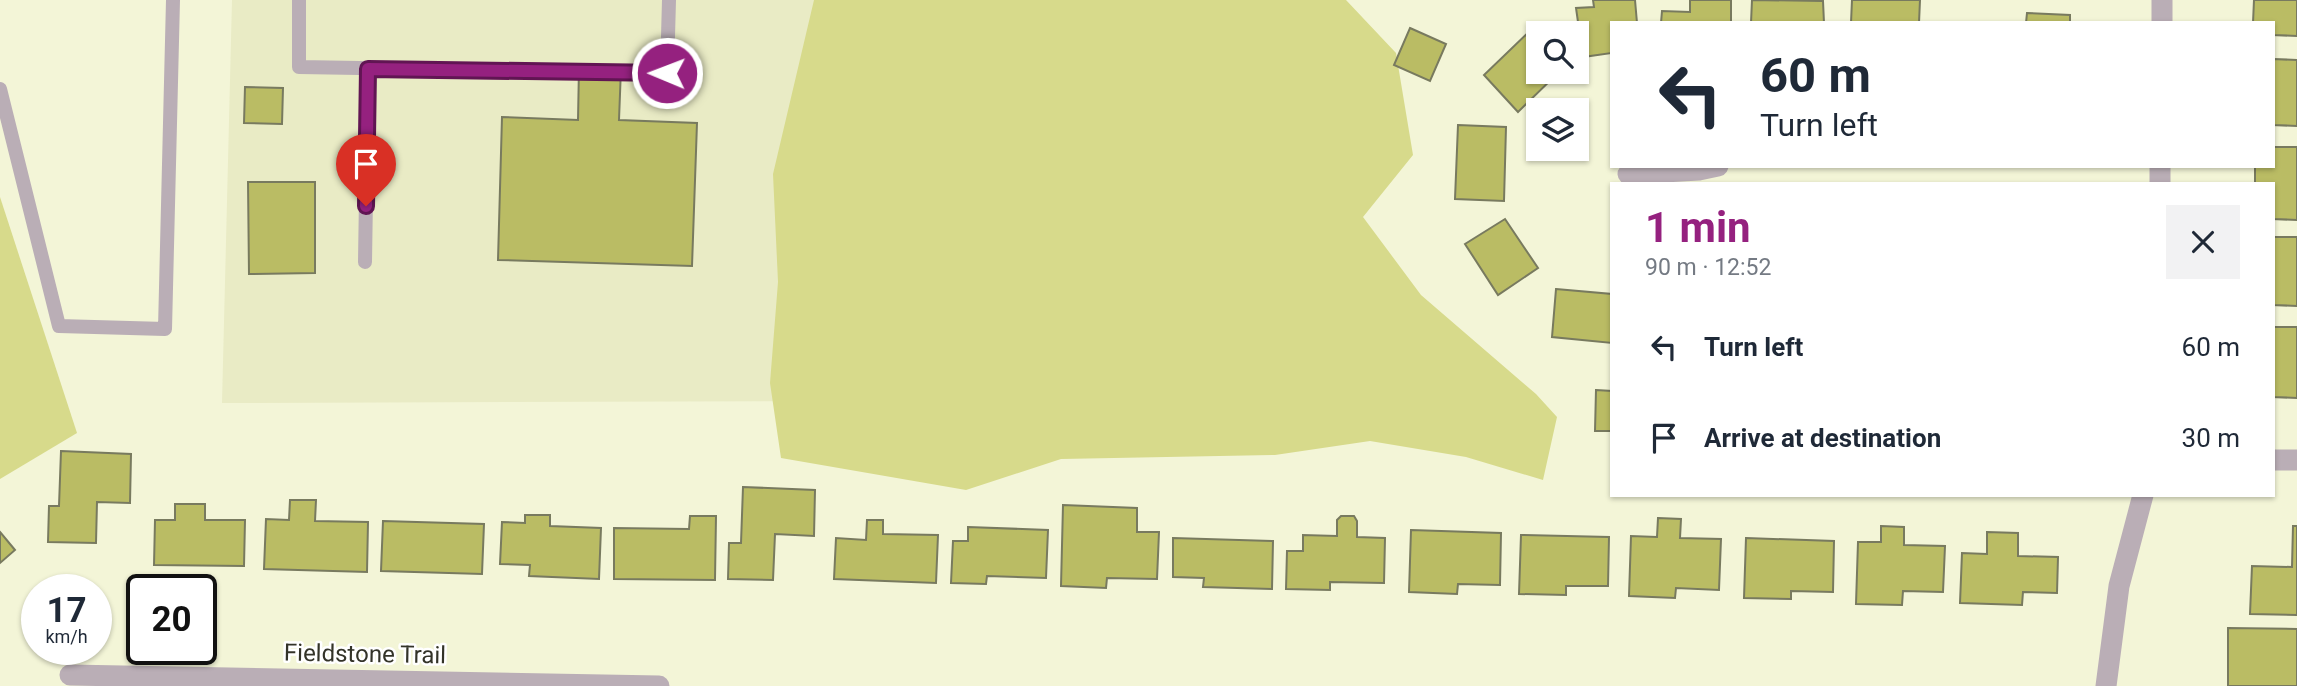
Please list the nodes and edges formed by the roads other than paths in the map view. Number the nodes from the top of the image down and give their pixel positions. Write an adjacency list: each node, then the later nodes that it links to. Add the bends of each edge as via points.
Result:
1 (173, 0): 7 (lane, via 165,329 59,326)
2 (299, 0): 6 (lane, via 299,67)
3 (669, 0): 6 (lane, via 667,73)
4 (2162, 0): 5 (street)
5 (2162, 21)
6 (368, 69): 10 (lane)
7 (0, 89)
8 (1708, 168): 9 (street)
9 (1628, 174)
10 (365, 262)
11 (2275, 460): 12 (street)
12 (2297, 460)
13 (2142, 497): 17 (street, via 2119,586)
14 (70, 675): 15 (street, Fieldstone Trail)
15 (317, 683): 16 (street, Fieldstone Trail)
16 (659, 686)
17 (2106, 686)

